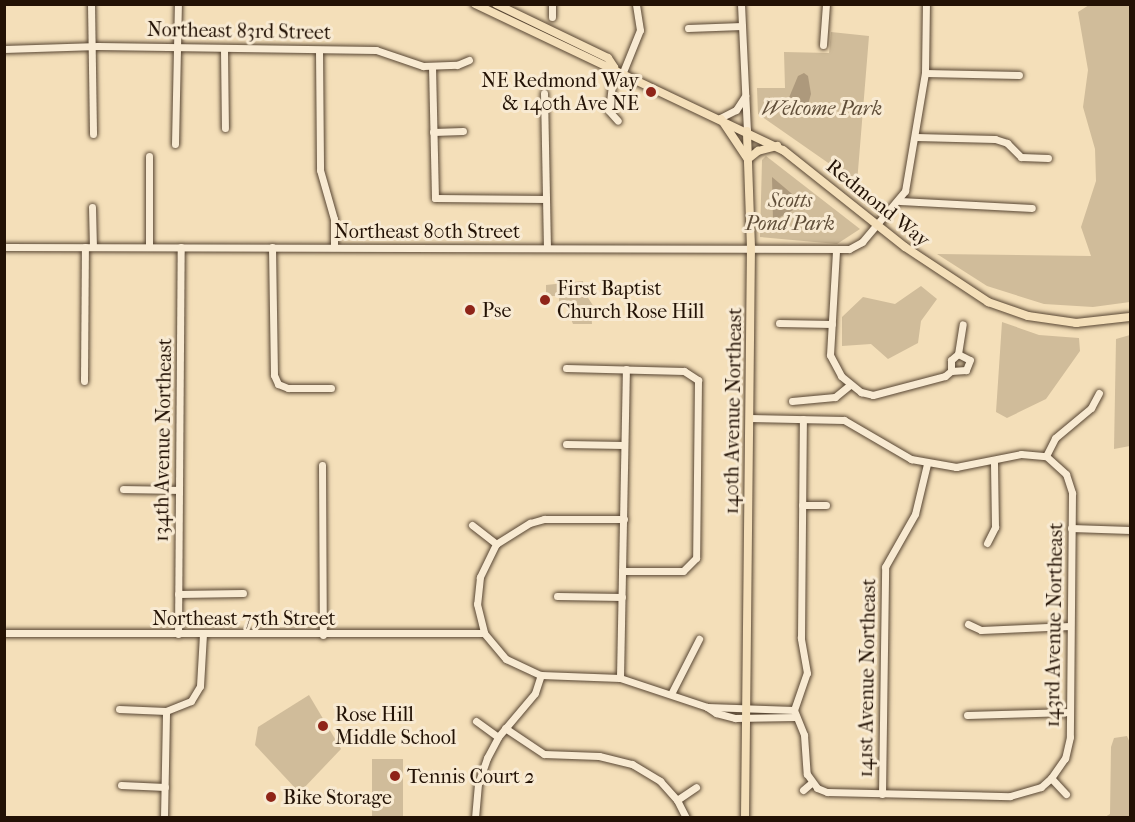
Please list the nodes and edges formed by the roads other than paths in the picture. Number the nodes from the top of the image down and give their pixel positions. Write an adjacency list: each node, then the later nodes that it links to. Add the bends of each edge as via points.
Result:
1 (91, 4): 14 (street)
2 (178, 4): 15 (street)
3 (475, 4): 21 (main road, Redmond Way)
4 (496, 4): 21 (main road, Redmond Way, via 608,58)
5 (552, 4): 10 (street)
6 (636, 4): 22 (street, via 640,30)
7 (741, 4): 11 (street, 140th Avenue Northeast)
8 (826, 4): 13 (street)
9 (926, 4): 23 (street)
10 (552, 17)
11 (742, 26): 12 (street); 26 (street, 140th Avenue Northeast)
12 (688, 28)
13 (823, 45)
14 (91, 47): 15 (street, Northeast 83rd Street); 16 (street, Northeast 83rd Street); 33 (street)
15 (180, 47): 17 (street, Northeast 83rd Street); 35 (street, via 176,64)
16 (4, 49)
17 (224, 50): 18 (street, Northeast 83rd Street); 29 (street)
18 (319, 50): 20 (street, Northeast 83rd Street, via 384,51 411,63); 49 (street, via 320,170 334,219)
19 (469, 60): 20 (street, Northeast 83rd Street, via 457,65)
20 (432, 66): 32 (street)
21 (614, 68): 22 (main road, Redmond Way); 28 (street, via 609,111)
22 (623, 72): 27 (main road, Redmond Way)
23 (926, 73): 24 (street); 34 (street)
24 (1019, 75)
25 (544, 93): 40 (street)
26 (746, 93): 27 (street, via 736,110); 31 (street, 140th Avenue Northeast)
27 (720, 118): 31 (main road, Redmond Way); 39 (main road)
28 (618, 121)
29 (225, 128)
30 (463, 131): 32 (street)
31 (747, 131): 36 (main road, Redmond Way); 39 (main road, 140th Avenue Northeast)
32 (433, 132): 40 (street, via 435,198)
33 (93, 134)
34 (916, 137): 38 (street, via 995,139 1007,143 1021,157); 41 (street, via 909,178)
35 (175, 144)
36 (777, 146): 39 (main road); 44 (main road, Redmond Way)
37 (148, 156): 46 (street)
38 (1048, 158)
39 (748, 159): 52 (main road, 140th Avenue Northeast)
40 (546, 198): 50 (street)
41 (900, 201): 43 (street); 44 (street)
42 (92, 207): 45 (street)
43 (1032, 208)
44 (877, 225): 53 (street, Northeast 80th Street, via 849,249); 54 (main road, Redmond Way, via 942,274 1002,307 1076,323)
45 (89, 247): 46 (street, Northeast 80th Street); 51 (street, Northeast 80th Street); 62 (street)
46 (149, 247): 47 (street, Northeast 80th Street)
47 (181, 247): 48 (street, Northeast 80th Street); 76 (street, 134th Avenue Northeast)
48 (272, 247): 49 (street, Northeast 80th Street); 64 (street, via 272,360 278,384 288,388)
49 (334, 247): 50 (street, Northeast 80th Street)
50 (547, 247): 52 (street, Northeast 80th Street)
51 (4, 248)
52 (751, 248): 53 (street, Northeast 80th Street); 67 (main road, 140th Avenue Northeast)
53 (836, 251): 56 (street)
54 (1131, 317)
55 (779, 323): 56 (street)
56 (832, 324): 63 (street, via 830,355)
57 (963, 324): 58 (street)
58 (958, 354): 61 (street, via 951,360); 61 (street, via 970,360 968,368)
59 (566, 368): 60 (street)
60 (626, 369): 70 (street); 85 (street, via 684,371 694,375 700,399 698,553 693,564 683,571)
61 (951, 371): 63 (street, via 882,394 867,394)
62 (84, 381)
63 (850, 385): 66 (street, via 835,397)
64 (331, 388)
65 (1099, 393): 71 (street, via 1090,408 1055,438)
66 (792, 400)
67 (749, 418): 68 (street); 102 (main road, 140th Avenue Northeast)
68 (803, 419): 73 (street, via 844,420 896,452); 77 (street)
69 (566, 444): 70 (street)
70 (624, 445): 79 (street)
71 (1046, 456): 72 (street, via 1021,454); 81 (street, 143rd Avenue Northeast, via 1058,464 1070,483)
72 (994, 461): 73 (street, via 956,467); 83 (street, via 995,527)
73 (927, 464): 118 (street, 141st Avenue Northeast, via 915,514 885,567)
74 (322, 465): 96 (street)
75 (123, 489): 76 (street)
76 (178, 490): 86 (street, 134th Avenue Northeast)
77 (802, 505): 78 (street); 106 (street, via 801,638 807,673)
78 (826, 505)
79 (624, 519): 84 (street, via 544,519); 85 (street)
80 (472, 525): 84 (street)
81 (1071, 528): 82 (street); 91 (street, 143rd Avenue Northeast)
82 (1131, 530)
83 (987, 543)
84 (496, 544): 93 (street, via 477,591)
85 (622, 572): 89 (street)
86 (178, 594): 87 (street); 94 (street, 134th Avenue Northeast)
87 (243, 594)
88 (557, 596): 89 (street)
89 (622, 597): 99 (street)
90 (968, 624): 91 (street, via 981,630)
91 (1070, 626): 105 (street, 143rd Avenue Northeast)
92 (4, 633): 94 (street, Northeast 75th Street)
93 (484, 633): 96 (street, Northeast 75th Street); 98 (street, via 506,659)
94 (178, 634): 95 (street, Northeast 75th Street)
95 (203, 634): 96 (street, Northeast 75th Street); 104 (street, via 200,686 191,701)
96 (323, 635)
97 (699, 639): 100 (street)
98 (540, 675): 99 (street); 110 (street, via 528,704)
99 (620, 678): 100 (street)
100 (672, 694): 101 (street)
101 (707, 707): 102 (street); 108 (street, via 725,716)
102 (746, 707): 106 (street); 108 (main road, 140th Avenue Northeast)
103 (119, 709): 104 (street)
104 (166, 711): 115 (street)
105 (1070, 712): 107 (street); 112 (street, 143rd Avenue Northeast, via 1068,748)
106 (795, 713): 108 (street); 113 (street, via 804,735 804,764)
107 (967, 716)
108 (747, 717): 124 (main road, 140th Avenue Northeast)
109 (476, 721): 111 (street)
110 (505, 728): 111 (street); 120 (street, via 544,754 599,756 632,764 660,781)
111 (498, 737): 122 (street, via 478,784)
112 (1051, 778): 118 (street, via 1025,793 1010,796); 119 (street)
113 (811, 783): 117 (street); 118 (street, via 827,792)
114 (121, 785): 115 (street)
115 (165, 787): 121 (street)
116 (696, 787): 120 (street)
117 (803, 790)
118 (882, 794)
119 (1066, 794)
120 (677, 800): 123 (street)
121 (164, 818)
122 (475, 818)
123 (686, 818)
124 (745, 818)

